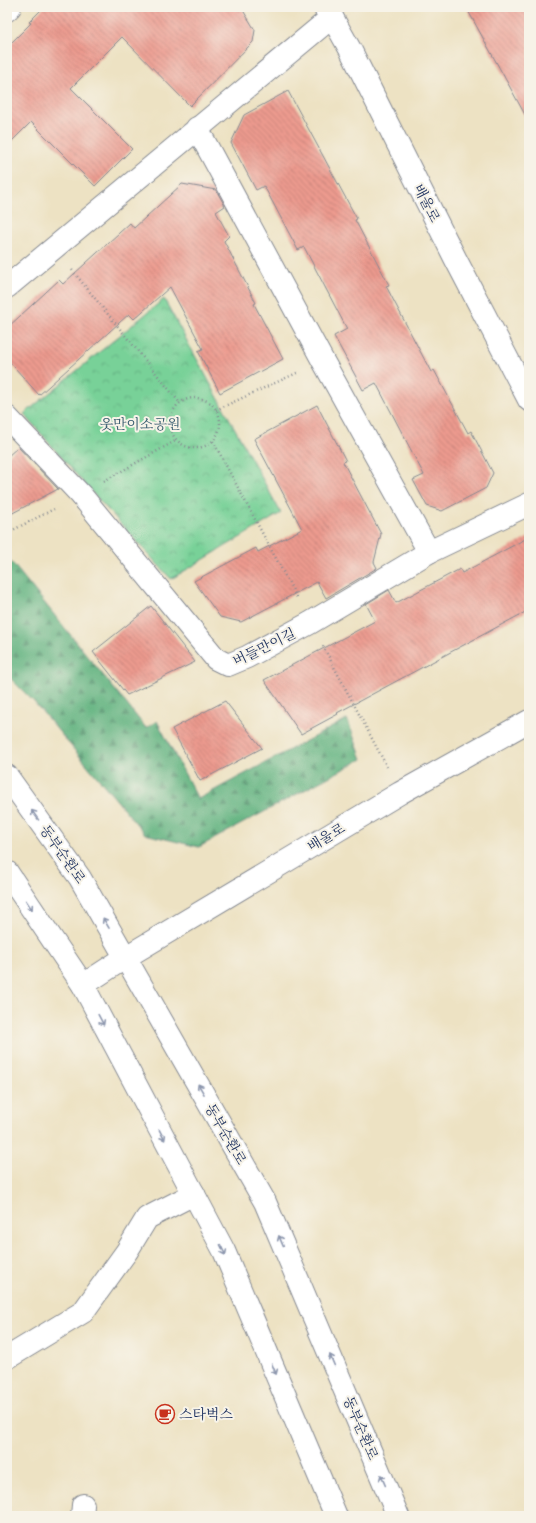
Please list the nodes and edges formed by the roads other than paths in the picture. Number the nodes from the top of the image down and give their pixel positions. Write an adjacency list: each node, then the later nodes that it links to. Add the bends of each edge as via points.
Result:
1 (10, 7): 2 (street)
2 (7, 10)
3 (328, 12): 4 (street); 6 (street, 배울로, via 351,51)
4 (197, 128): 5 (street); 9 (street)
5 (7, 287)
6 (529, 400)
7 (7, 417): 9 (street, 버들만이길, via 81,495 216,659 228,665 310,623)
8 (529, 504): 9 (street, 버들만이길)
9 (429, 552)
10 (529, 721): 13 (street, 배울로, via 400,793)
11 (7, 776): 13 (street, 동부순환로, one-way to 11, via 80,878)
12 (8, 875): 14 (street, one-way to 14)
13 (126, 957): 14 (street, 배울로); 18 (street, 동부순환로, one-way to 13, via 265,1202)
14 (83, 985): 15 (street, one-way to 15)
15 (194, 1194): 16 (street, via 147,1218 127,1251 83,1312); 17 (street, one-way to 17, via 224,1251)
16 (7, 1358)
17 (336, 1516)
18 (398, 1516)

